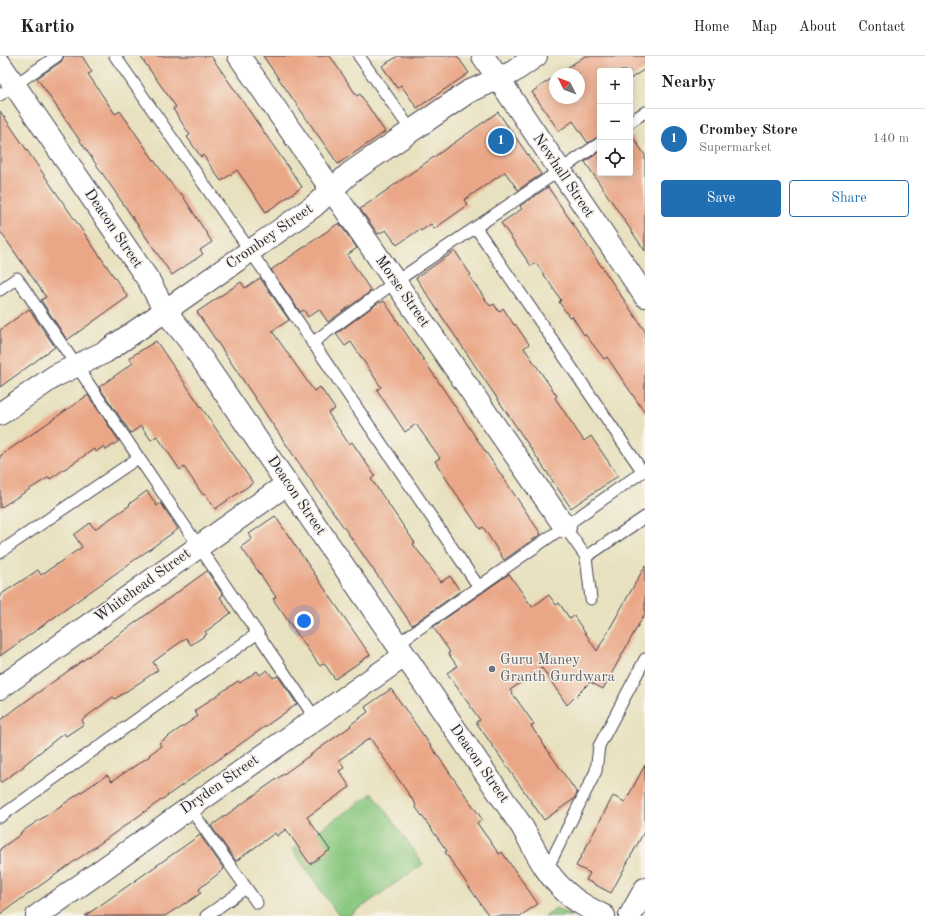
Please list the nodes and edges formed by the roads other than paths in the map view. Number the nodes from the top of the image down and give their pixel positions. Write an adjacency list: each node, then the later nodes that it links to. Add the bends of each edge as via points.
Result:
1 (57, 56): 9 (lane)
2 (115, 56): 17 (lane)
3 (240, 56): 15 (street, Morse Street)
4 (359, 56): 12 (lane)
5 (483, 56): 8 (street, Newhall Street)
6 (536, 56): 8 (street, Crombey Street)
7 (0, 64): 9 (street, Deacon Street)
8 (498, 79): 12 (street, Crombey Street, via 468,92); 14 (street, Newhall Street)
9 (7, 90): 21 (street, Deacon Street, via 149,281)
10 (644, 115): 11 (lane)
11 (633, 120)
12 (411, 130): 15 (street, Crombey Street, via 350,173)
13 (597, 145): 14 (lane)
14 (560, 171): 16 (lane); 20 (street, Newhall Street)
15 (333, 190): 17 (street, Crombey Street); 18 (street, Morse Street)
16 (476, 228): 18 (lane); 26 (lane)
17 (251, 252): 21 (street, Crombey Street); 22 (lane)
18 (395, 282): 22 (lane); 29 (street, Morse Street)
19 (0, 290): 23 (lane, via 17,278)
20 (645, 296)
21 (165, 311): 23 (street, Crombey Street, via 105,352); 27 (street, Deacon Street, via 188,339)
22 (312, 342): 33 (lane)
23 (76, 366): 24 (street, Crombey Street, via 55,376); 25 (lane)
24 (0, 414)
25 (138, 458): 30 (lane); 31 (lane)
26 (644, 471): 29 (lane)
27 (287, 484): 30 (street, Whitehead Street); 36 (street, Deacon Street)
28 (645, 516): 32 (lane)
29 (565, 527): 32 (lane); 33 (lane)
30 (199, 546): 35 (lane); 38 (street, Whitehead Street)
31 (0, 552)
32 (586, 557): 34 (lane)
33 (479, 587): 36 (lane)
34 (591, 599)
35 (258, 633): 39 (lane); 41 (lane)
36 (401, 650): 39 (street, Dryden Street); 42 (street, Deacon Street, via 521,825)
37 (645, 659): 42 (lane, via 599,746 596,771)
38 (0, 688)
39 (315, 718): 40 (street, Dryden Street)
40 (189, 807): 43 (lane); 46 (street, Dryden Street)
41 (0, 817)
42 (547, 869): 48 (street, Deacon Street, via 565,891 583,905)
43 (246, 888): 45 (lane); 47 (lane)
44 (645, 889): 49 (street)
45 (257, 903)
46 (37, 916)
47 (206, 916)
48 (604, 916)
49 (630, 916)

